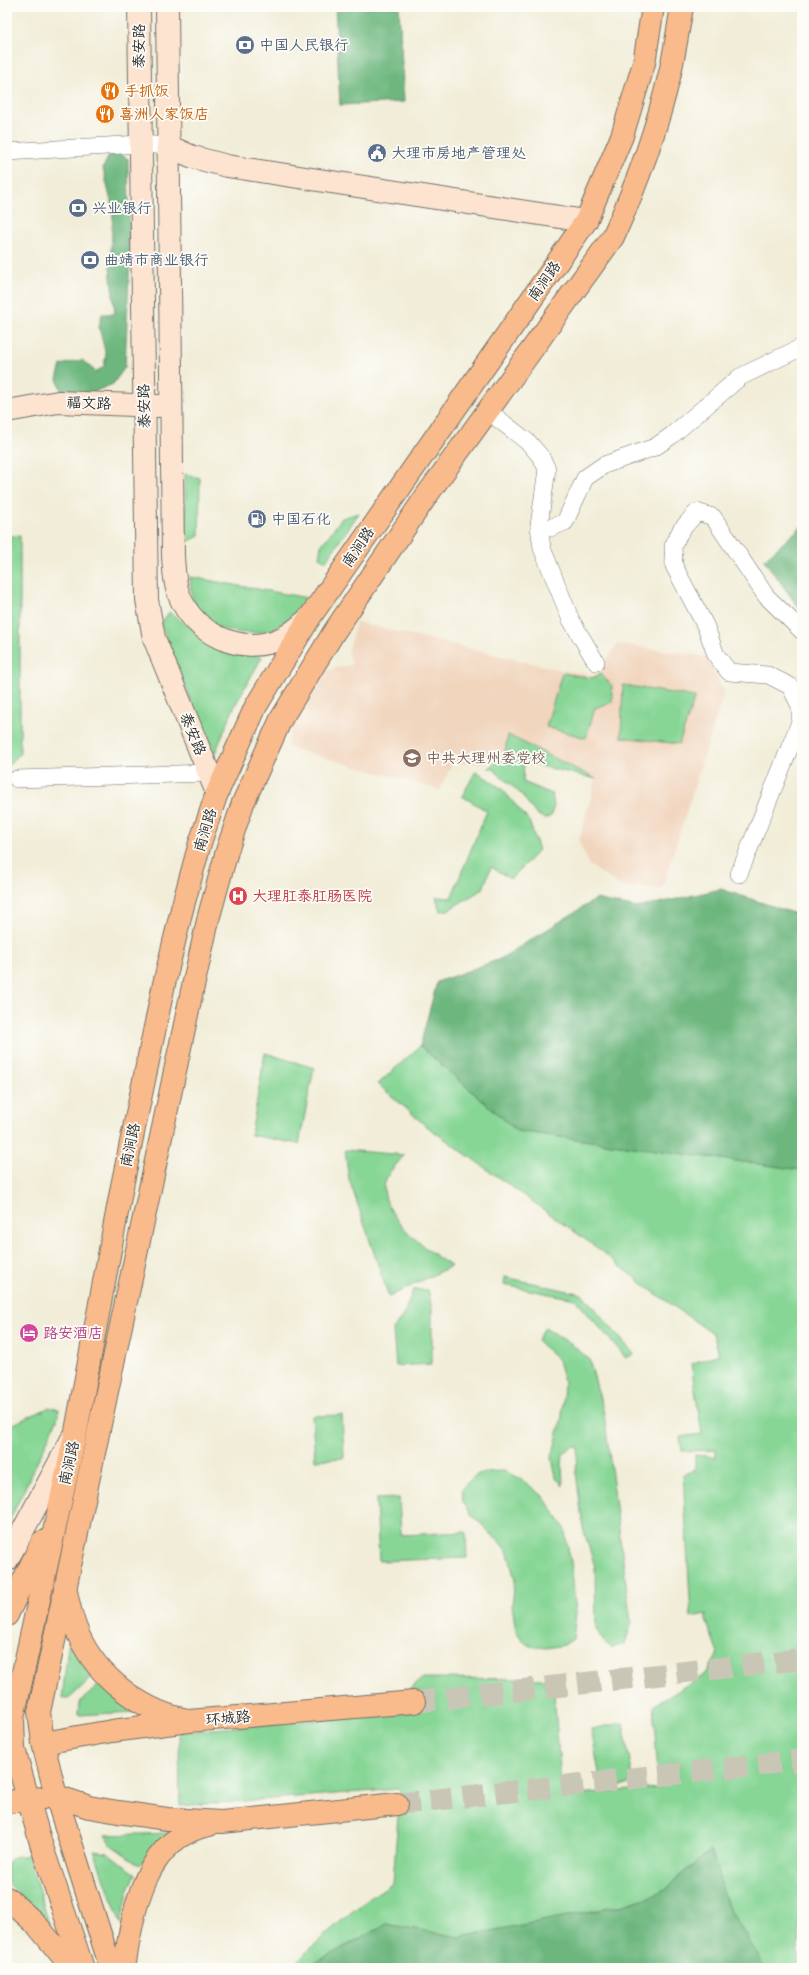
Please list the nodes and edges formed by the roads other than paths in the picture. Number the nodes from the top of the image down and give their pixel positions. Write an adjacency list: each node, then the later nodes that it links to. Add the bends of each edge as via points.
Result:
1 (139, 7): 5 (main road, 泰安路)
2 (167, 7): 6 (main road)
3 (654, 7): 8 (main road, 南涧路, via 644,63 622,136)
4 (682, 7): 9 (main road, 南涧路, via 670,73 645,158 632,195)
5 (140, 144): 6 (street); 7 (street); 11 (main road, 泰安路)
6 (168, 146): 8 (main road, via 193,157 227,166); 12 (main road)
7 (7, 152)
8 (586, 221): 9 (main road); 16 (main road, 南涧路)
9 (613, 236): 13 (main road, 南涧路)
10 (802, 347): 15 (street, via 740,377 655,447 604,465 585,478 565,522 550,528)
11 (144, 406): 12 (main road, 福文路); 14 (main road, 福文路, via 58,402); 19 (main road, 泰安路, via 148,612 154,638)
12 (171, 406): 16 (main road, via 174,572 179,596 187,611 214,635 228,641 261,645 280,639)
13 (488, 411): 15 (street, via 530,443 542,456 547,470); 26 (main road, 南涧路, via 427,495 334,632 281,719 243,803 209,916 192,990)
14 (7, 412)
15 (539, 526): 18 (street, via 542,548 571,620)
16 (310, 617): 21 (main road, 南涧路, via 256,706)
17 (802, 631): 22 (street, via 766,596 713,517 697,512 681,530 673,546 674,566 706,627 716,655 729,672 768,675 790,686 800,706 800,722)
18 (596, 662)
19 (208, 772): 20 (street); 21 (main road, 泰安路)
20 (17, 779)
21 (216, 793): 23 (main road, 南涧路, via 184,902 164,984 122,1186)
22 (739, 874)
23 (76, 1431): 24 (main road, 南涧路); 25 (main road)
24 (59, 1506): 27 (main road); 31 (main road, 南涧路, via 13,1718)
25 (7, 1560)
26 (65, 1586): 29 (main road, via 80,1638 107,1676 152,1709); 30 (main road, 南涧路, via 40,1712)
27 (7, 1615)
28 (414, 1702): 29 (main road, 环城路)
29 (188, 1721): 30 (main road, 环城路)
30 (43, 1742): 31 (main road, 环城路); 32 (main road, 南涧路)
31 (11, 1750): 33 (main road, 南涧路)
32 (56, 1796): 33 (main road); 36 (main road, via 90,1807 118,1812 167,1819); 40 (main road, 南涧路)
33 (29, 1801): 34 (main road); 39 (main road, 南涧路)
34 (7, 1802)
35 (397, 1804): 36 (main road)
36 (222, 1822): 41 (main road, via 188,1831 172,1844 153,1866 136,1905)
37 (7, 1898): 38 (main road, via 36,1924)
38 (72, 1968)
39 (83, 1968)
40 (111, 1968)
41 (124, 1968)

